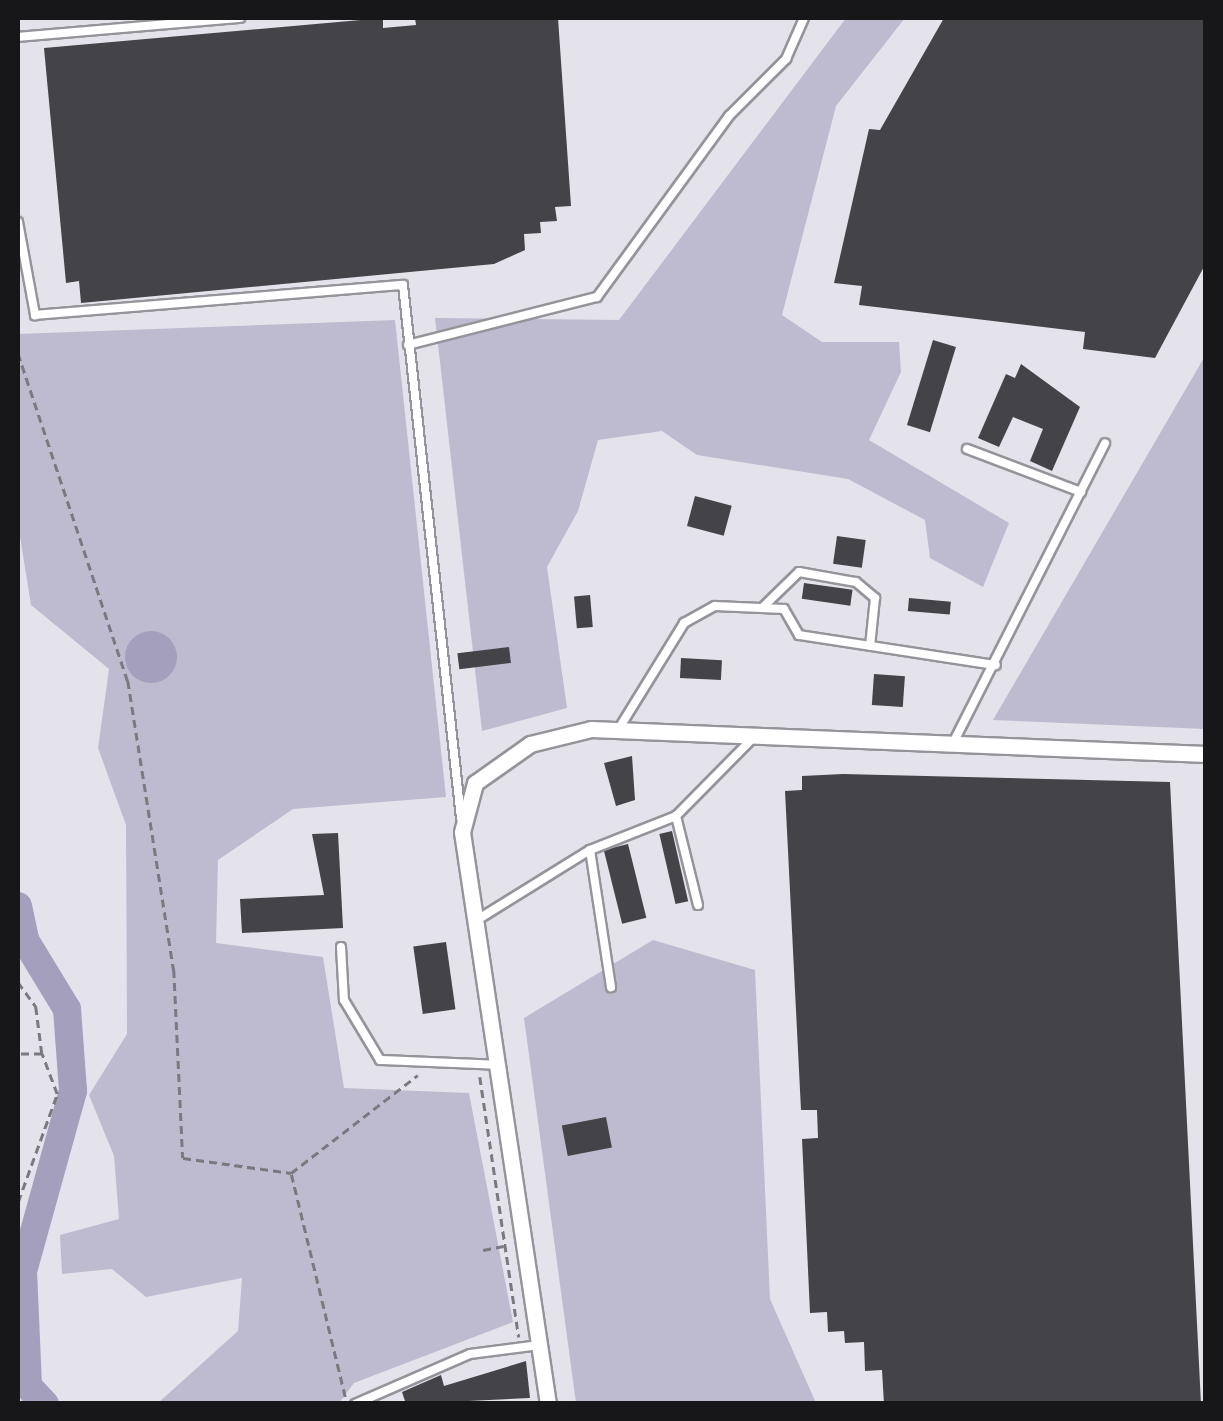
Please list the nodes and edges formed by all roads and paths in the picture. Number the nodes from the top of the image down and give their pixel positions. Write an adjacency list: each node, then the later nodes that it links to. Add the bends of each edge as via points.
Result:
1 (240, 18): 3 (lane)
2 (804, 18): 5 (lane, via 786,60 729,116 597,297)
3 (18, 37)
4 (18, 222): 5 (lane, via 35,315 403,285)
5 (408, 346): 18 (lane)
6 (18, 353): 30 (path, via 128,681 174,970 183,1158 218,1160 235,1172)
7 (1105, 443): 9 (lane)
8 (967, 449): 9 (lane)
9 (1081, 492): 12 (lane)
10 (762, 608): 11 (lane, via 784,608 799,635); 11 (lane, via 800,572 856,582 875,598); 13 (lane, via 715,606 684,623)
11 (870, 646): 12 (lane)
12 (996, 665): 15 (lane)
13 (618, 730): 14 (street); 18 (street, via 530,744 475,783)
14 (754, 737): 15 (street); 17 (lane)
15 (950, 746): 16 (street)
16 (1206, 754)
17 (676, 816): 19 (lane); 20 (lane)
18 (462, 832): 21 (street)
19 (590, 850): 21 (lane); 24 (lane)
20 (698, 905)
21 (476, 922): 27 (street)
22 (342, 947): 29 (lane, via 344,1000 380,1060)
23 (18, 982): 26 (path, via 36,1008)
24 (611, 988)
25 (18, 1054): 26 (path)
26 (42, 1054): 31 (path, via 57,1094)
27 (498, 1065): 28 (lane); 34 (street)
28 (479, 1066): 29 (lane); 32 (path)
29 (427, 1069): 30 (path)
30 (291, 1173): 36 (path)
31 (18, 1202)
32 (505, 1246): 33 (path); 35 (path)
33 (483, 1250)
34 (538, 1344): 35 (lane); 38 (street)
35 (520, 1347): 37 (lane, via 470,1354)
36 (345, 1404)
37 (355, 1404)
38 (548, 1404)

